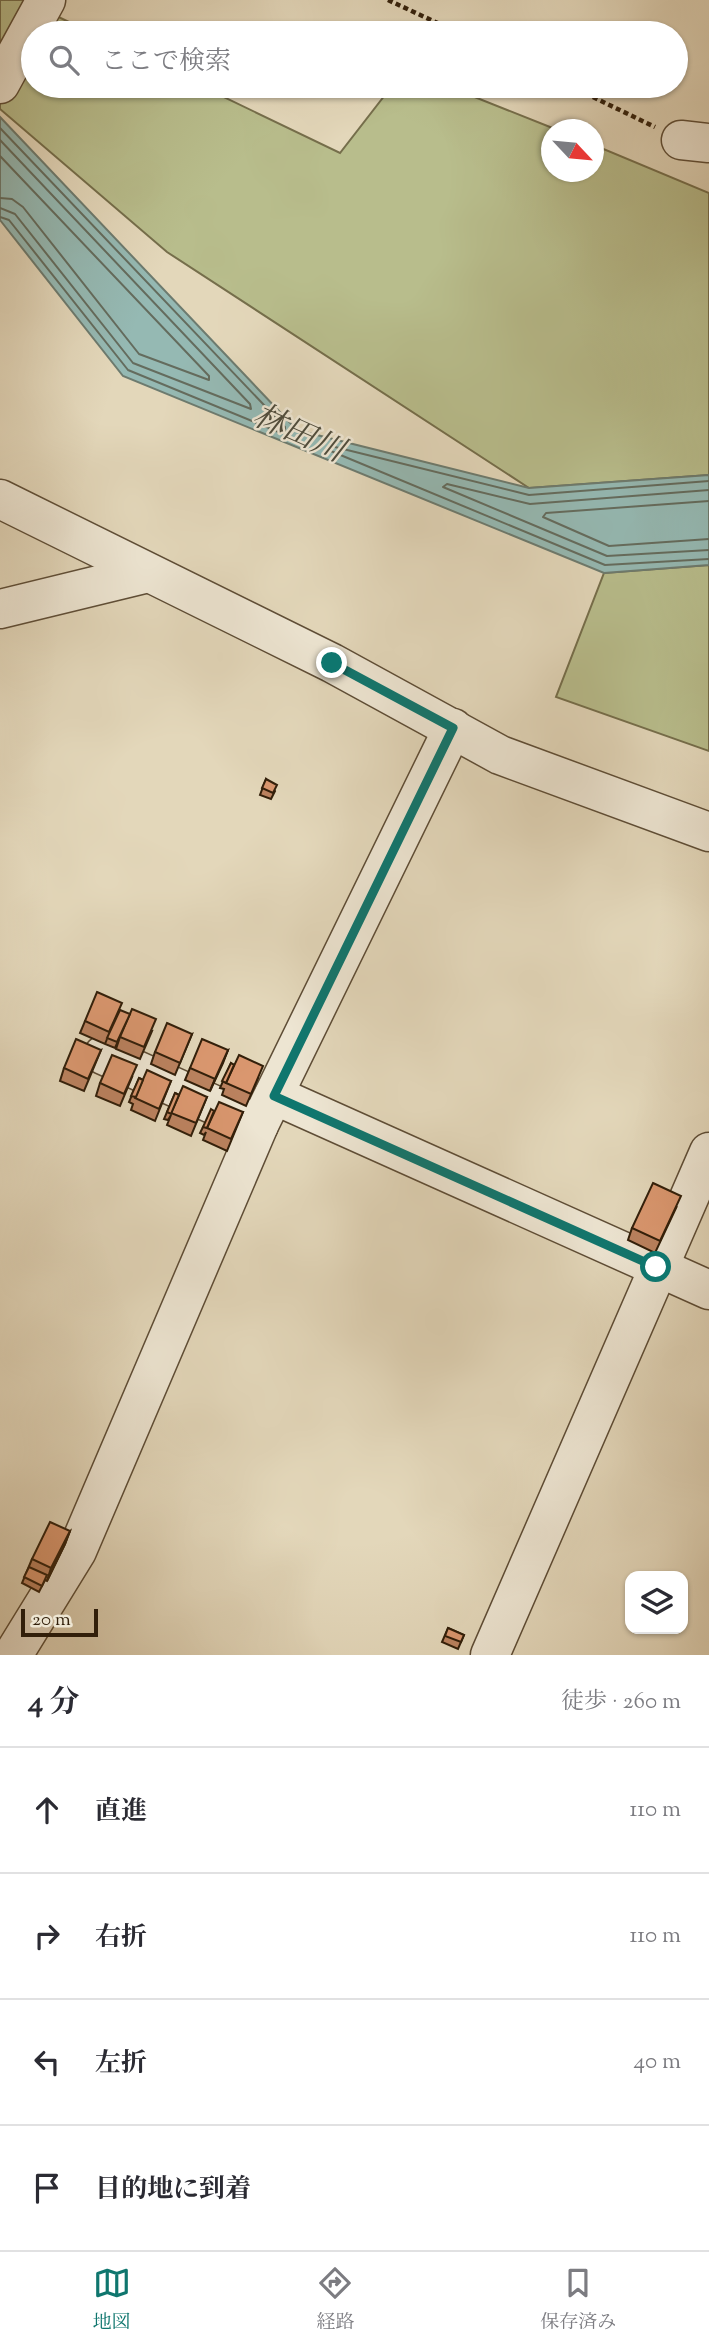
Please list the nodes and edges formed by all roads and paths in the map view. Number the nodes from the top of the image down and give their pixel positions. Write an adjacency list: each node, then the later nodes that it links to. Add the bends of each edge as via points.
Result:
1 (46, 0): 3 (street)
2 (388, 0): 4 (path)
3 (34, 21)
4 (433, 21)
5 (21, 46): 6 (street)
6 (0, 84)
7 (597, 98): 8 (path)
8 (695, 141)
9 (0, 499): 10 (street)
10 (148, 573): 11 (street); 12 (street)
11 (0, 609)
12 (453, 728): 13 (street, via 500,755); 15 (street)
13 (709, 832)
14 (103, 1055): 15 (street)
15 (267, 1110): 17 (street); 19 (street, via 77,1551)
16 (709, 1152): 17 (street)
17 (656, 1267): 18 (street); 20 (street)
18 (709, 1290)
19 (23, 1651)
20 (490, 1655)

